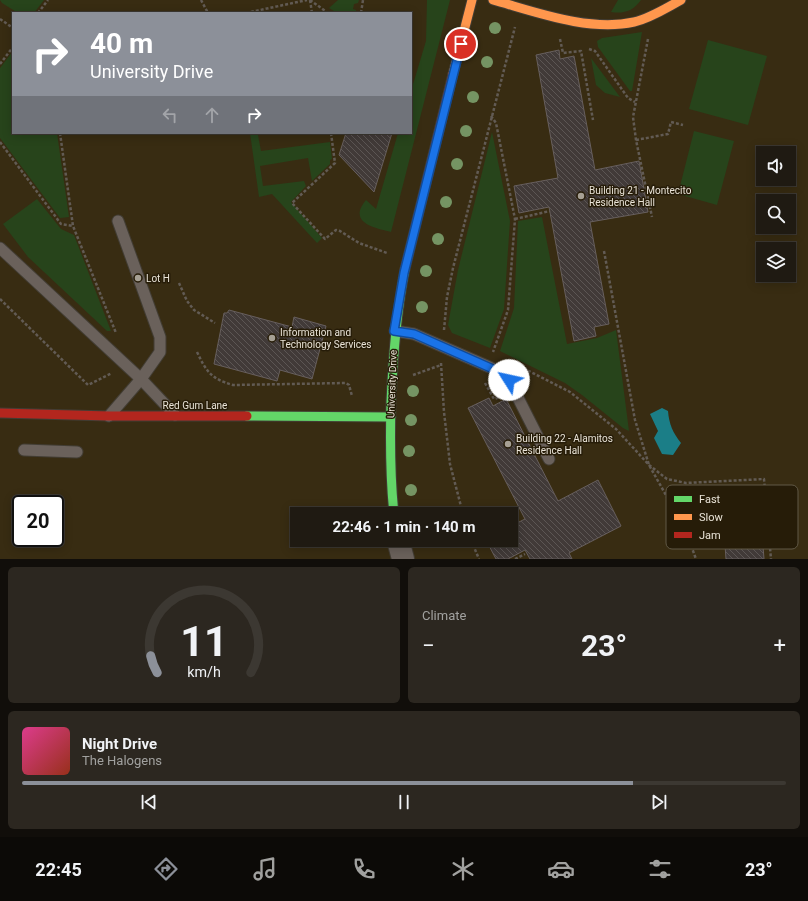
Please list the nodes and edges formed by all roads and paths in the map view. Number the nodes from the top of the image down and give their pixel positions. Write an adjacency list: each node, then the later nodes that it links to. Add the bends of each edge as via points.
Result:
1 (48, 0): 9 (path)
2 (201, 0): 10 (path)
3 (309, 0): 11 (path); 12 (path); 13 (path)
4 (363, 0): 14 (path)
5 (472, 0): 41 (street, University Drive, via 408,255)
6 (493, 0): 8 (street)
7 (681, 0): 15 (street)
8 (520, 8): 15 (street, via 585,24 633,22); 23 (path)
9 (39, 12)
10 (207, 12)
11 (251, 12)
12 (312, 12)
13 (327, 12)
14 (361, 12)
15 (656, 14): 22 (path, via 649,33)
16 (0, 18): 17 (path)
17 (12, 27)
18 (559, 36): 24 (path, via 563,53 581,51)
19 (12, 48): 21 (path)
20 (589, 49): 22 (path, via 595,51 628,98)
21 (0, 64)
22 (635, 102): 28 (path, via 633,116)
23 (491, 116): 32 (path, via 496,123); 42 (path, via 453,268)
24 (593, 120)
25 (683, 125): 28 (path, via 671,122 668,134)
26 (60, 134): 34 (path)
27 (331, 134): 37 (path, via 335,163 292,203 325,239 336,230 359,243)
28 (636, 140): 31 (path)
29 (0, 142): 34 (path, via 61,224)
30 (550, 211): 32 (path)
31 (652, 217)
32 (515, 219): 46 (path, via 508,310)
33 (118, 221): 54 (lane, via 160,337 160,352)
34 (73, 226): 43 (path, via 119,341)
35 (0, 248): 43 (lane)
36 (604, 251): 64 (path, via 635,420)
37 (389, 254)
38 (180, 283): 40 (path, via 187,302 194,310)
39 (0, 299): 49 (path, via 88,385)
40 (215, 323)
41 (394, 331): 42 (lane, via 414,334); 60 (street, University Drive)
42 (442, 345): 50 (path); 55 (lane, via 502,373)
43 (110, 350): 49 (lane)
44 (486, 350): 46 (path)
45 (197, 352): 56 (path, via 211,374 220,381 234,385 346,383 352,396)
46 (493, 353): 47 (path)
47 (500, 356)
48 (513, 363): 64 (path, via 570,392 616,429)
49 (126, 365): 54 (lane)
50 (441, 365): 51 (path); 52 (path); 68 (path, via 450,464)
51 (448, 367)
52 (412, 376)
53 (482, 378): 55 (path, via 494,399)
54 (141, 379): 58 (lane); 59 (lane)
55 (514, 390): 63 (lane)
56 (358, 396)
57 (0, 413): 58 (street, Red Gum Lane)
58 (109, 416): 59 (street, Red Gum Lane)
59 (176, 416): 60 (street, Red Gum Lane)
60 (391, 417): 67 (street, University Drive)
61 (24, 450): 62 (lane)
62 (77, 452)
63 (549, 459)
64 (649, 465): 65 (path, via 667,479 676,482 764,479); 66 (path)
65 (765, 485)
66 (666, 495)
67 (393, 507)
68 (461, 507)
69 (400, 547): 74 (street)
70 (474, 547): 75 (path)
71 (692, 549): 77 (path)
72 (770, 549): 78 (path)
73 (525, 554): 76 (path)
74 (403, 559)
75 (479, 559)
76 (516, 559)
77 (696, 559)
78 (771, 559)

